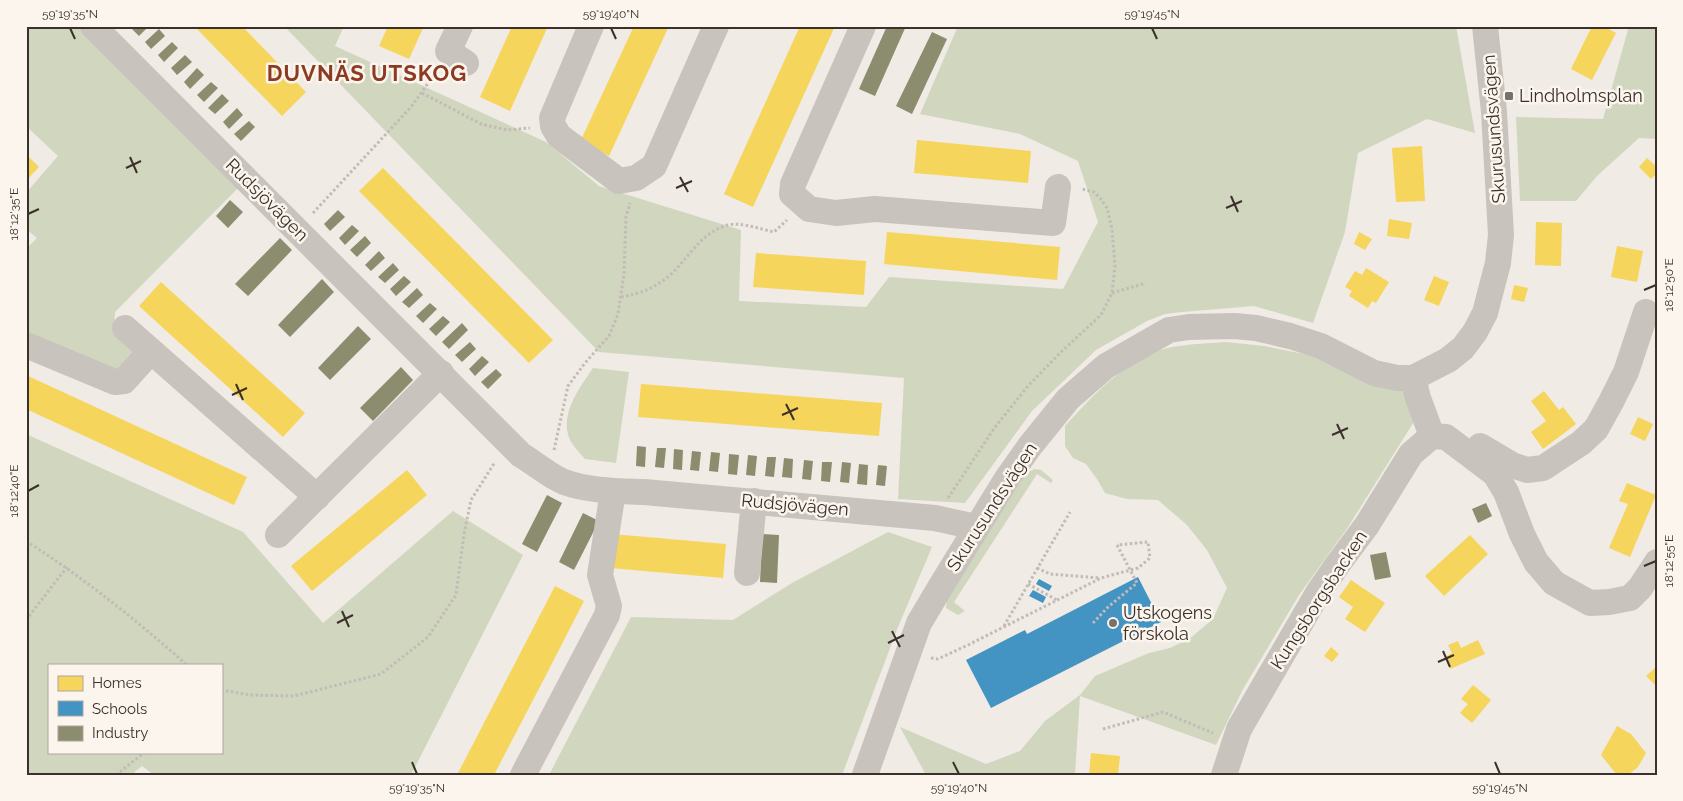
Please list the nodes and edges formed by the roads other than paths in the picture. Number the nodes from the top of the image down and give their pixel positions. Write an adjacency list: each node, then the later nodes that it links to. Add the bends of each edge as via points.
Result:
1 (93, 26): 13 (street, Rudsjövägen)
2 (460, 26): 7 (street)
3 (591, 26): 4 (street, via 552,118 553,126 560,136 619,182 636,178 654,166)
4 (716, 26)
5 (863, 26): 8 (street, via 793,184 792,194 804,205 809,209 836,213 875,209 1053,223)
6 (1485, 26): 14 (street, Skurusundsvägen, via 1501,235 1498,263 1485,313 1475,332 1448,360)
7 (457, 57)
8 (1058, 186)
9 (1646, 312): 15 (street, via 1612,402 1596,428 1560,458 1543,468 1527,470 1465,438)
10 (125, 328): 12 (street)
11 (26, 345): 12 (street, via 115,382 124,381)
12 (152, 351): 17 (street)
13 (441, 374): 16 (street, Rudsjövägen, via 521,454 562,481); 17 (street)
14 (1413, 378): 15 (street, via 1418,398); 19 (street, Skurusundsvägen, via 1374,373 1320,346 1256,328 1234,326 1169,330 1106,366 1068,399 1006,480)
15 (1439, 437): 24 (street, via 1495,474 1536,562 1554,583 1590,603); 27 (street, Kungsborgsbacken, via 1411,454 1367,525 1318,593 1239,729)
16 (613, 491): 18 (street, Rudsjövägen); 25 (street, via 600,575 609,606 607,615)
17 (317, 497): 20 (street)
18 (754, 501): 19 (street, Rudsjövägen, via 926,517); 22 (street)
19 (976, 527): 26 (street, Skurusundsvägen, via 920,623)
20 (278, 535)
21 (1657, 562): 24 (street)
22 (747, 573)
23 (1657, 596): 24 (street)
24 (1630, 598)
25 (523, 775)
26 (865, 775)
27 (1224, 775)

